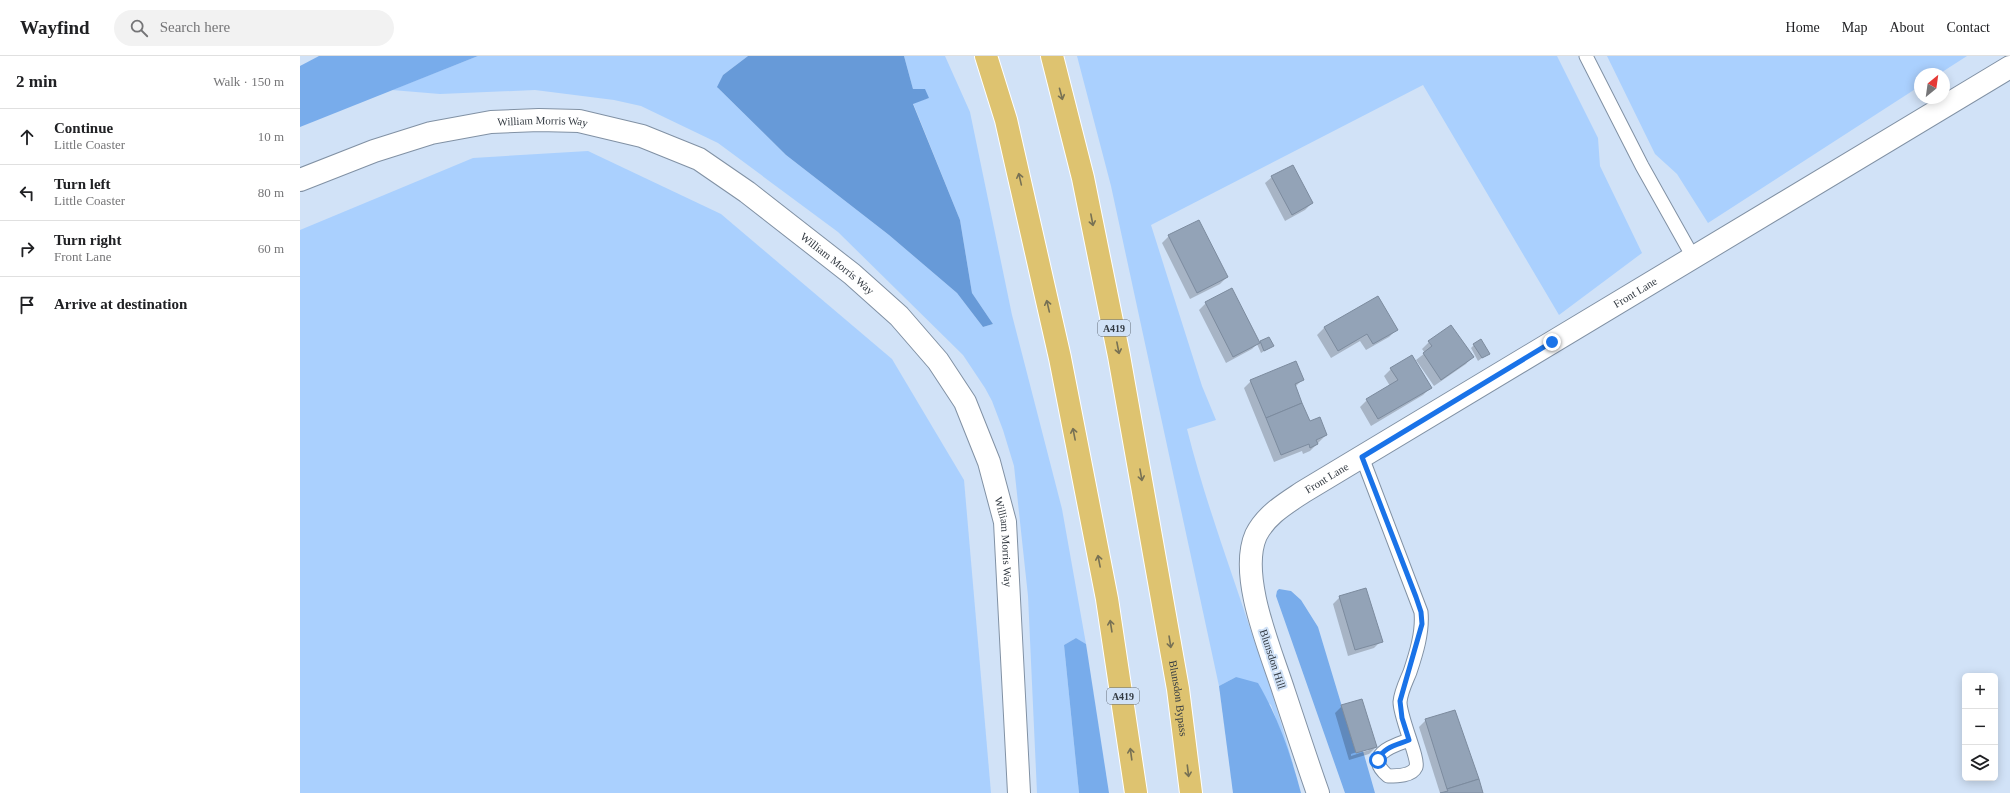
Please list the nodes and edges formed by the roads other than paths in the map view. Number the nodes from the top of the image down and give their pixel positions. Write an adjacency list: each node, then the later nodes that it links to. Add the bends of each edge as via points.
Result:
1 (986, 56): 11 (highway, A419, one-way to 1, via 1107,600 1060,358 1006,120)
2 (1052, 56): 12 (highway, Blunsdon Bypass / A419, one-way to 12, via 1083,178 1119,356 1164,604)
3 (1586, 56): 6 (lane, via 1642,166)
4 (2010, 67): 6 (street, Front Lane)
5 (300, 180): 10 (street, William Morris Way, via 374,151 431,133 491,122 579,121 642,136 699,159 747,192 852,274 899,316 938,361 964,402 989,462 1005,522)
6 (1693, 258): 7 (street, Front Lane)
7 (1362, 457): 8 (street, Front Lane, via 1281,507); 9 (lane, via 1421,612 1419,639 1400,701)
8 (1264, 523): 13 (street, Blunsdon Hill, via 1256,536 1252,557 1257,609)
9 (1409, 740)
10 (1019, 793)
11 (1136, 793)
12 (1191, 793)
13 (1318, 793)

